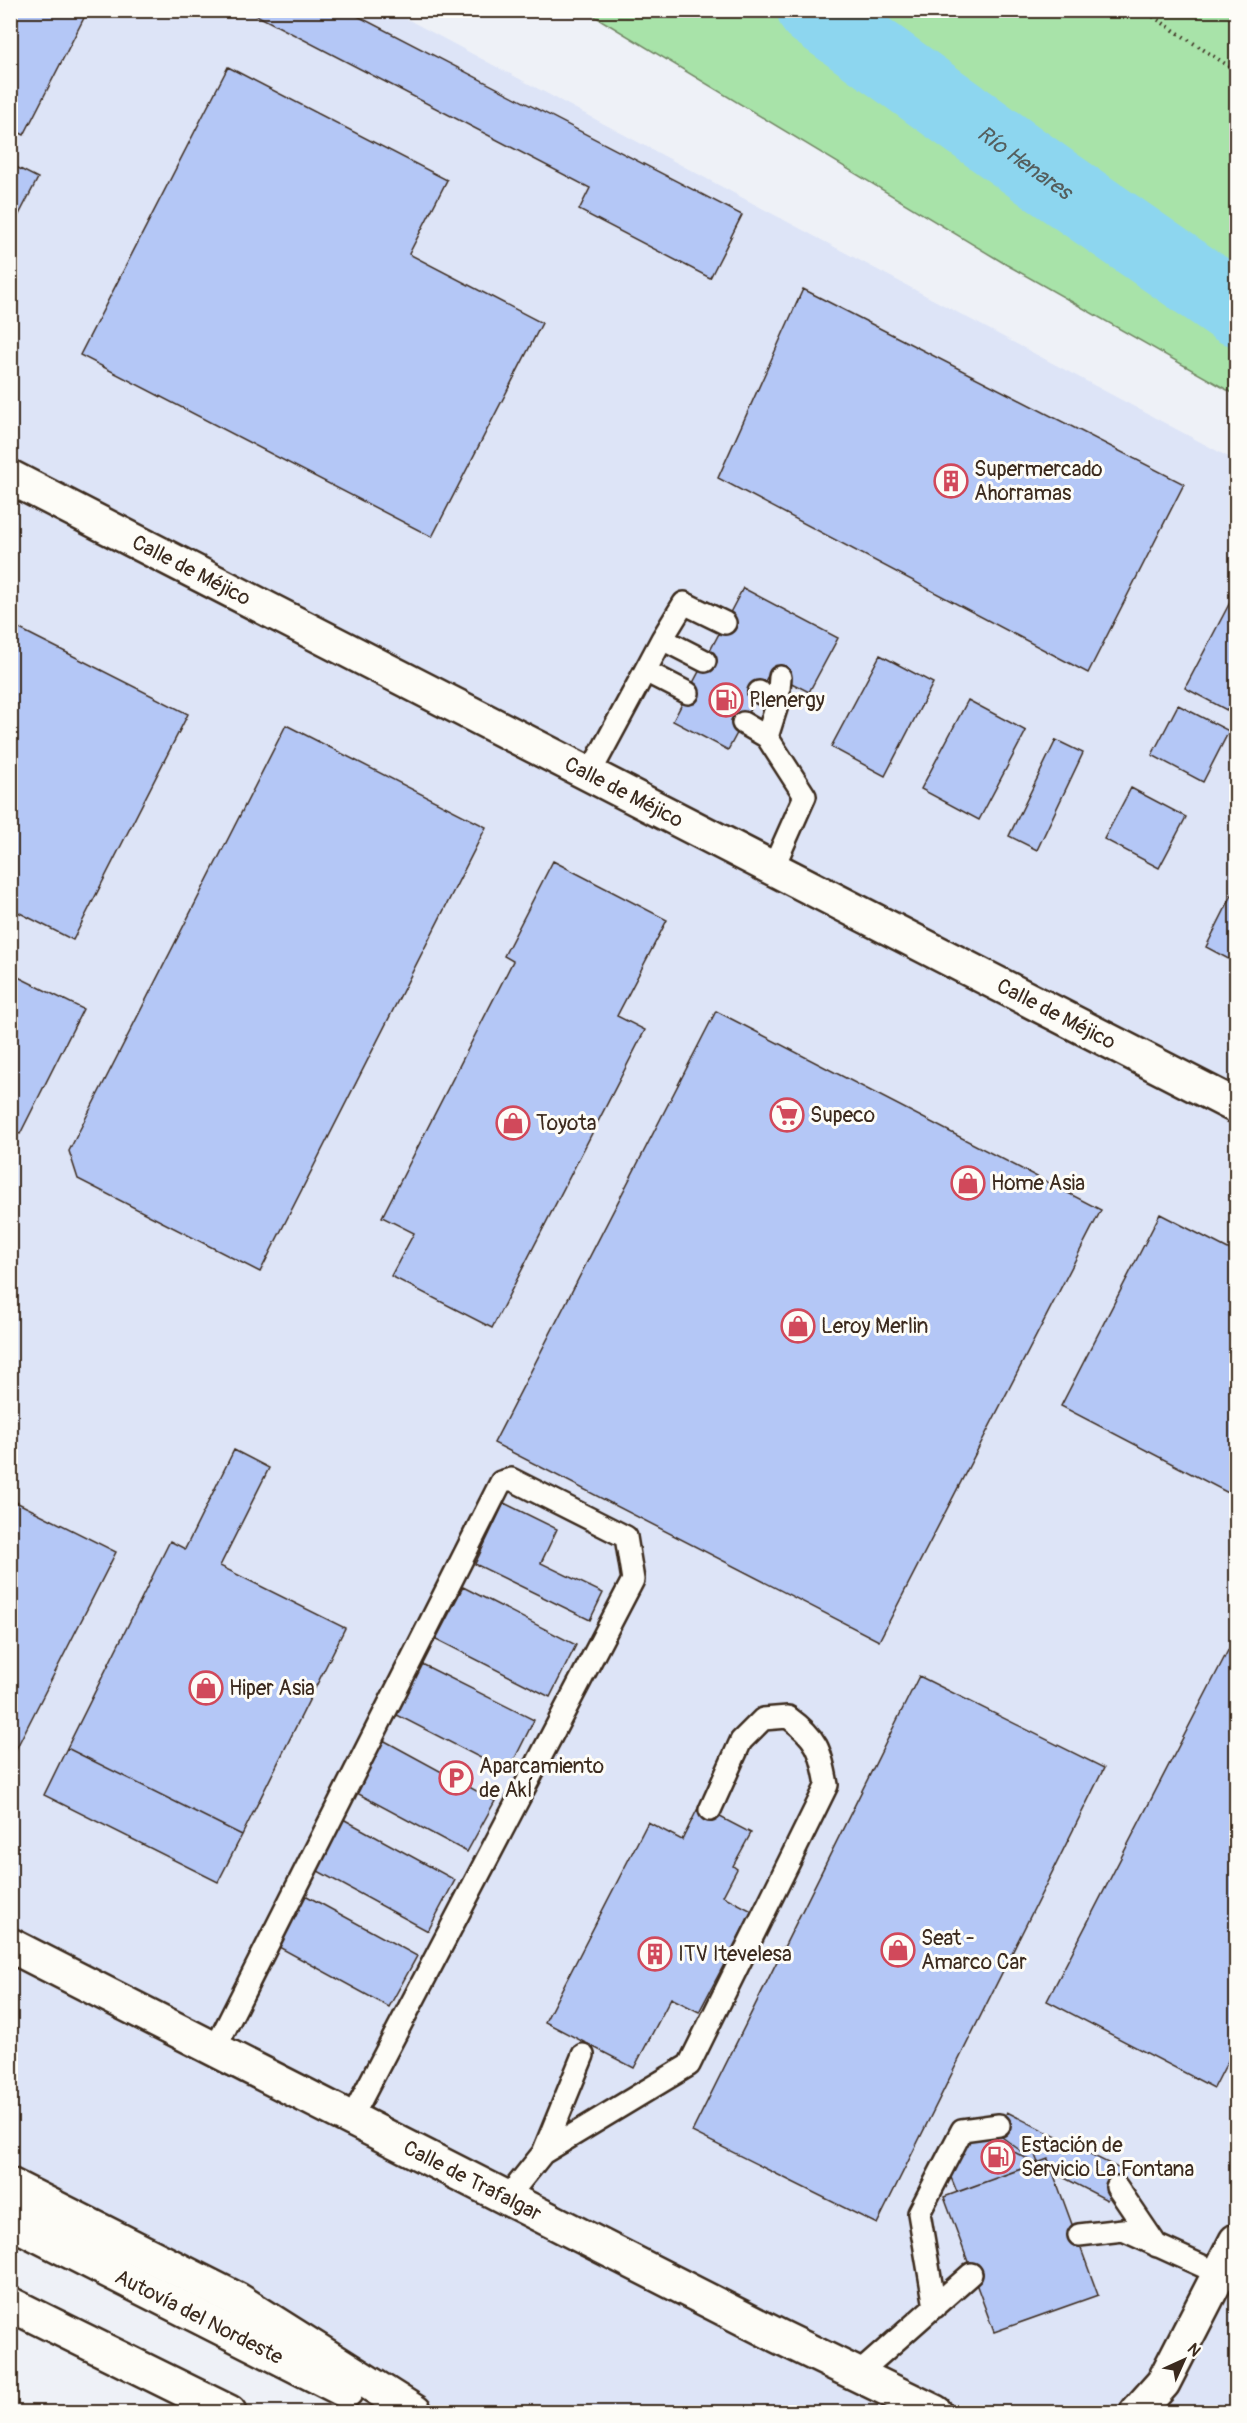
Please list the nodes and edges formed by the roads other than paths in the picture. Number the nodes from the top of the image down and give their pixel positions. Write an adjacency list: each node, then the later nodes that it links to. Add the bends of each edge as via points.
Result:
1 (10, 477): 12 (main road, Calle de Méjico)
2 (725, 622): 3 (lane, via 684,603)
3 (662, 639): 4 (lane); 5 (lane)
4 (705, 661)
5 (645, 671): 8 (lane); 12 (lane)
6 (780, 677): 9 (lane)
7 (759, 692): 9 (lane)
8 (688, 693)
9 (778, 702): 11 (lane)
10 (743, 723): 11 (lane)
11 (767, 737): 13 (lane, via 805,796)
12 (589, 775): 13 (main road, Calle de Méjico)
13 (773, 868): 14 (main road, Calle de Méjico)
14 (1236, 1106)
15 (710, 1810): 21 (lane, via 741,1741 763,1719 788,1717 807,1731 822,1755 827,1785 689,2065)
16 (10, 1945): 17 (main road, Calle de Trafalgar)
17 (215, 2049): 19 (main road, Calle de Trafalgar); 19 (lane, via 501,1482 511,1479 626,1537 633,1580)
18 (583, 2055): 21 (lane)
19 (351, 2119): 24 (main road, Calle de Trafalgar)
20 (999, 2125): 32 (lane, via 962,2130 919,2213)
21 (543, 2153): 24 (lane)
22 (10, 2185): 36 (main road, via 238,2300)
23 (1117, 2187): 28 (lane)
24 (507, 2198): 33 (main road, Calle de Trafalgar)
25 (10, 2221): 35 (main road, Autovía del Nordeste)
26 (1078, 2235): 28 (lane, via 1124,2230)
27 (1236, 2241): 30 (main road)
28 (1158, 2246): 30 (lane)
29 (971, 2274): 32 (lane)
30 (1220, 2274): 38 (main road, via 1163,2383)
31 (10, 2304): 34 (main road)
32 (935, 2307): 33 (lane)
33 (857, 2375): 37 (main road, Calle de Trafalgar)
34 (229, 2412)
35 (388, 2412)
36 (415, 2412)
37 (935, 2412)
38 (1137, 2412)

